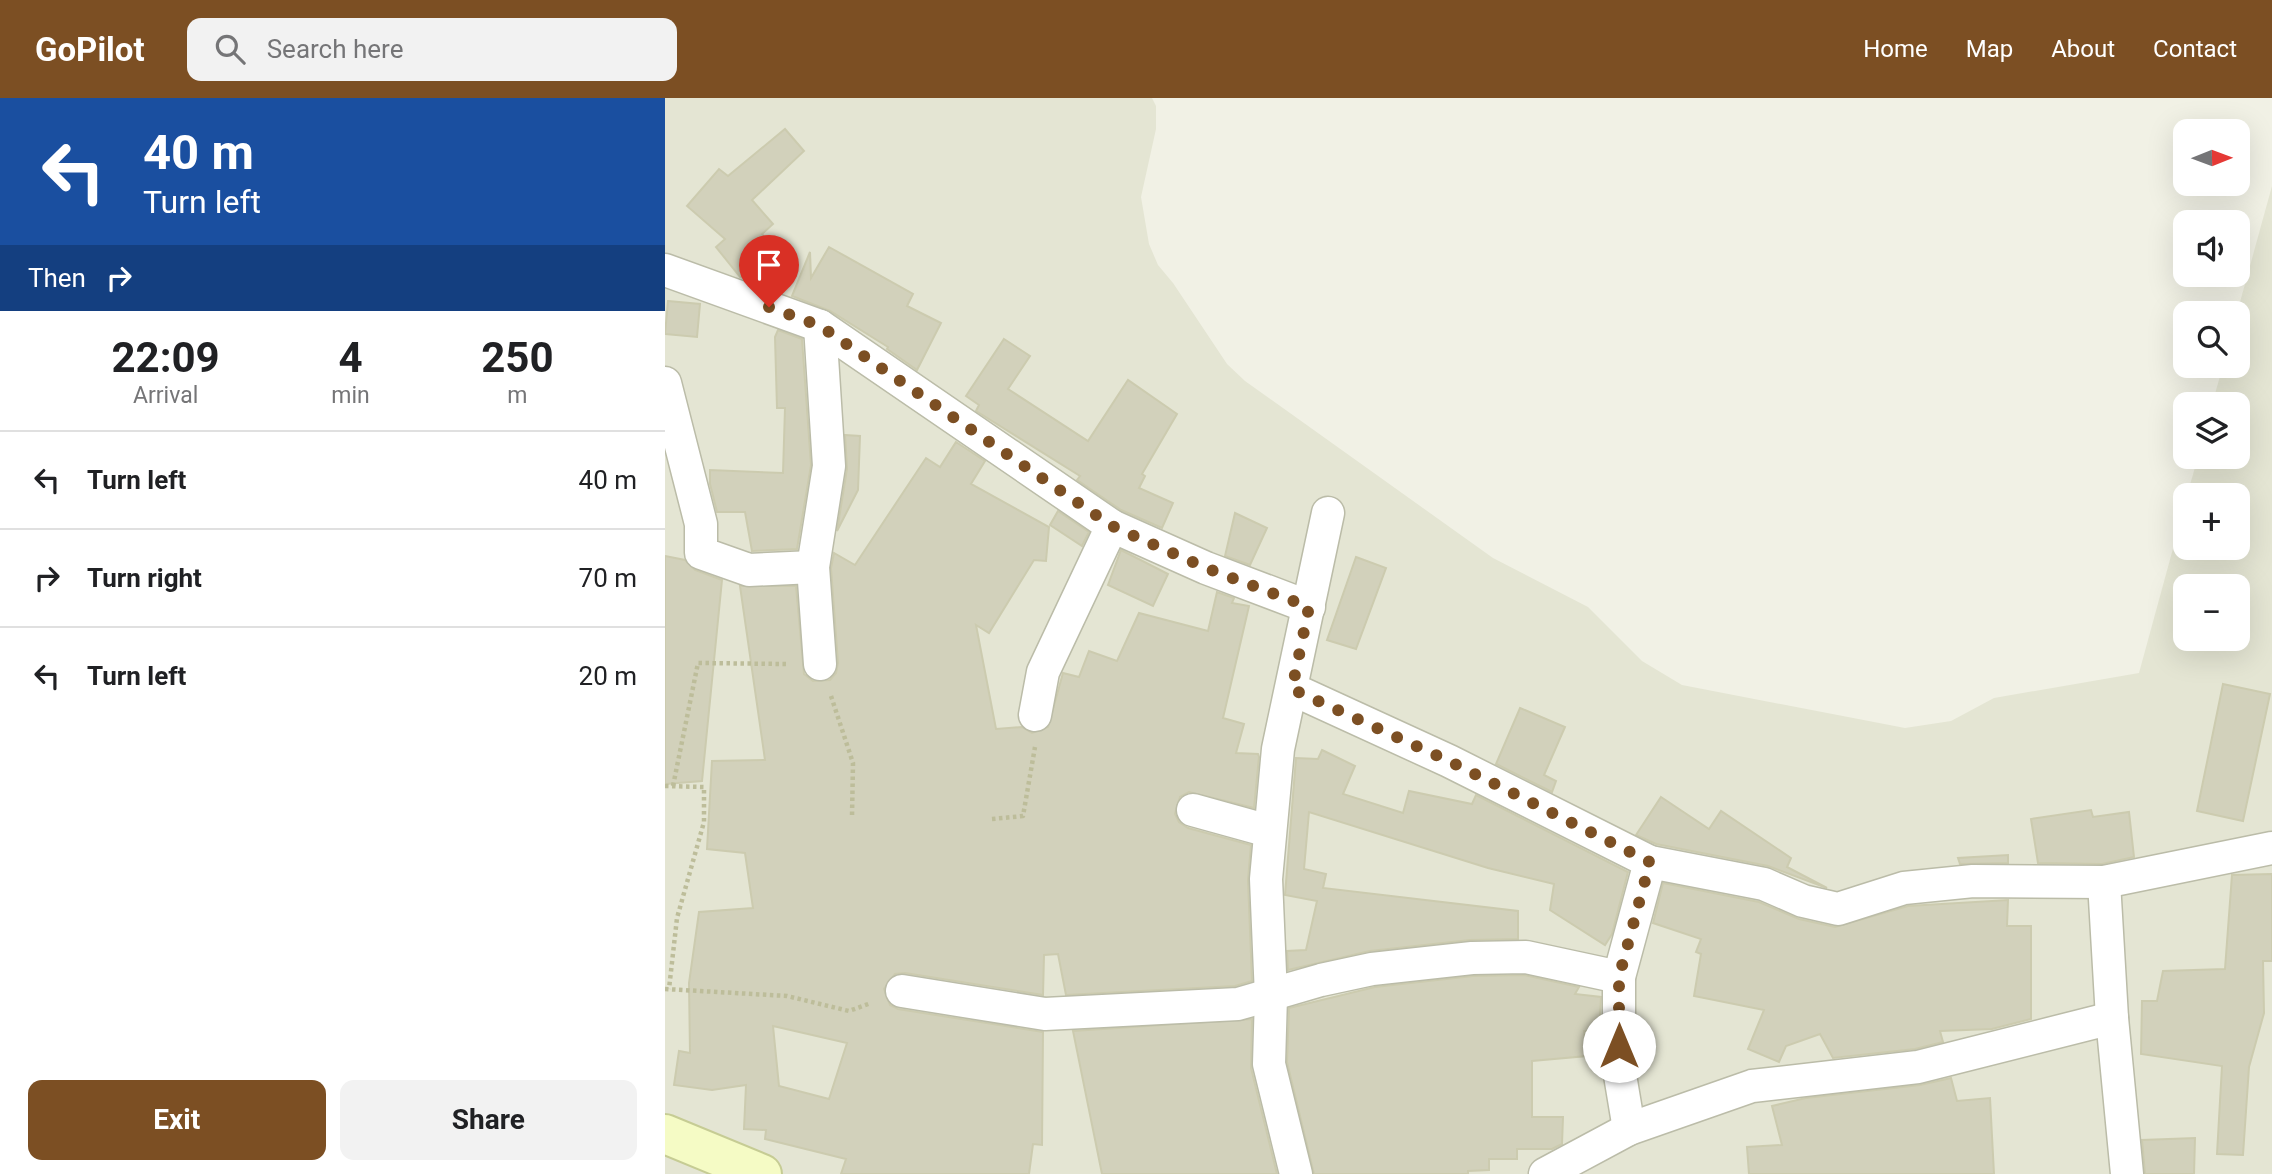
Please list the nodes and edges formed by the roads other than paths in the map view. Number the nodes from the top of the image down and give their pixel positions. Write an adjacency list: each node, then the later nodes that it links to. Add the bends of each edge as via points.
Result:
1 (665, 270): 2 (street)
2 (820, 326): 5 (street); 6 (street, via 829,466)
3 (665, 383): 6 (street, via 701,523 701,553 749,570)
4 (1328, 513): 7 (street)
5 (1112, 526): 7 (street); 10 (street, via 1043,672)
6 (813, 567): 8 (street)
7 (1309, 607): 9 (street)
8 (820, 664)
9 (1292, 689): 12 (street, via 1278,748); 14 (street)
10 (1035, 715)
11 (1193, 810): 12 (street)
12 (1269, 831): 18 (street, via 1266,879)
13 (2272, 848): 15 (street)
14 (1650, 862): 15 (street, via 1765,884 1803,901 1838,909 1903,888 1973,881); 16 (street)
15 (2104, 882): 19 (street)
16 (1619, 977): 18 (street, via 1526,957 1472,958 1372,969); 20 (street, via 1619,1069)
17 (902, 991): 18 (street, via 1045,1014 1238,1004)
18 (1271, 996): 23 (street, via 1269,1064)
19 (2112, 1018): 20 (street, via 1919,1067 1752,1086); 25 (street)
20 (1629, 1129): 24 (street)
21 (665, 1134): 22 (street)
22 (762, 1174)
23 (1296, 1174)
24 (1545, 1174)
25 (2127, 1174)

